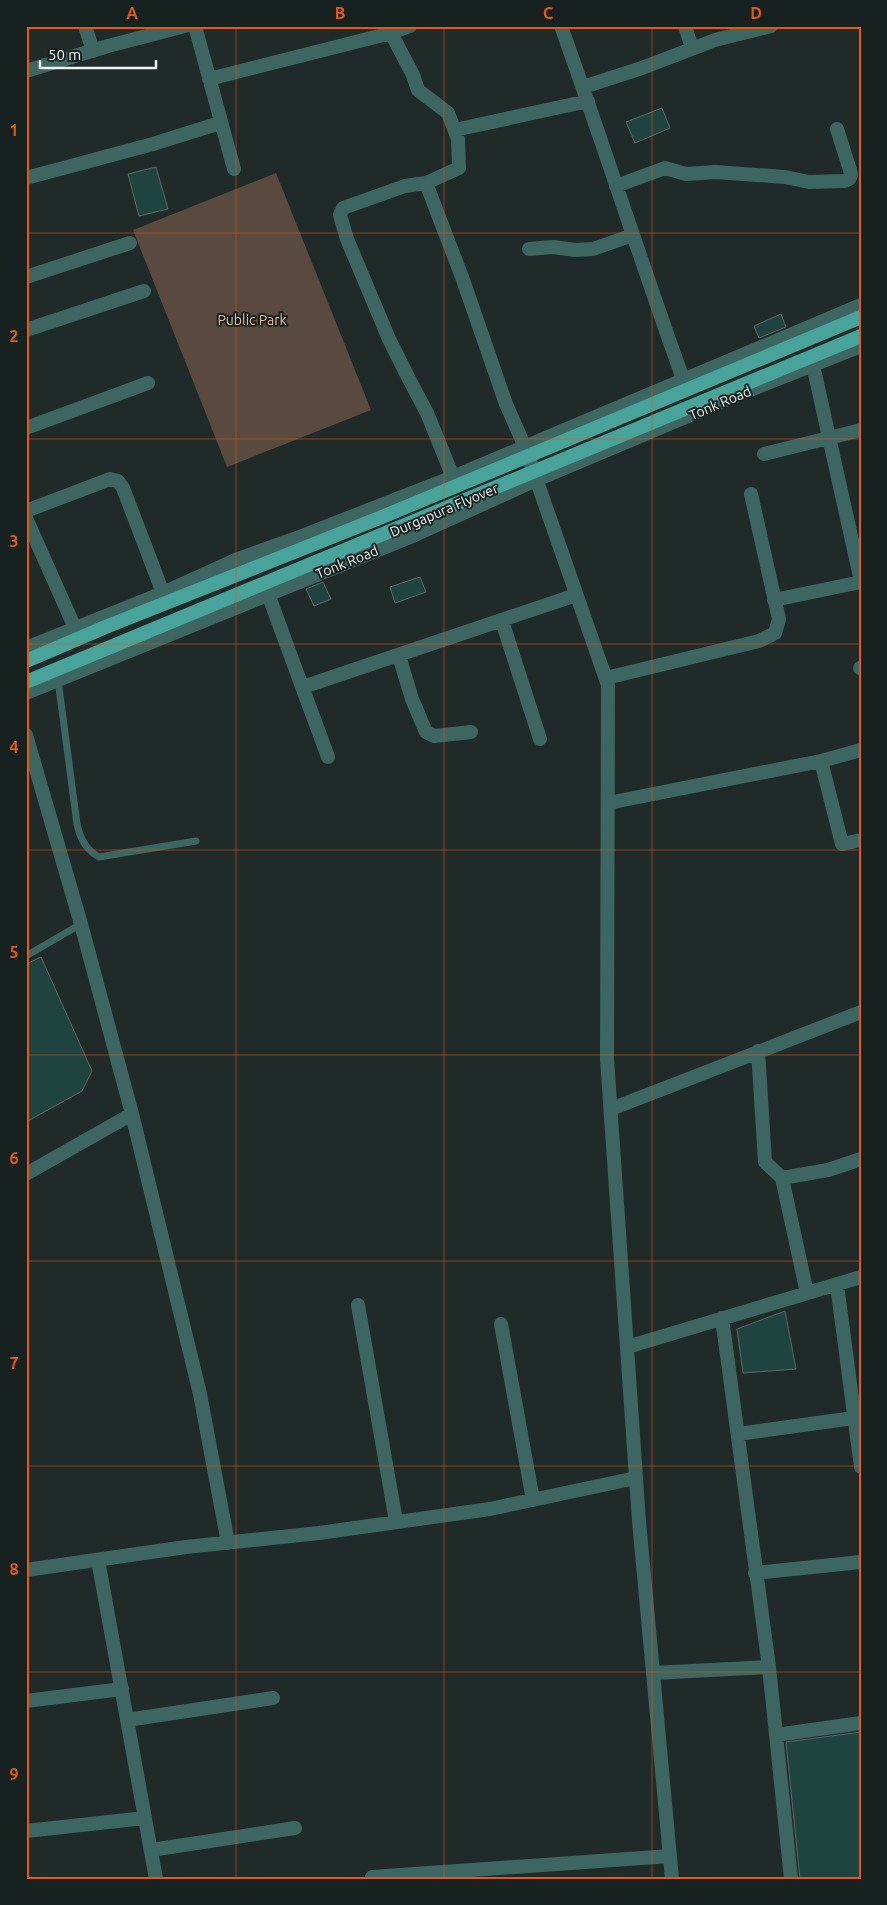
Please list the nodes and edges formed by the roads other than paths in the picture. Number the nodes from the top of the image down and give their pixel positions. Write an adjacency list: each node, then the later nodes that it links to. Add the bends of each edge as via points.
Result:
1 (85, 26): 10 (street)
2 (185, 26): 10 (street)
3 (194, 26): 12 (street)
4 (410, 26): 8 (street)
5 (561, 26): 13 (street)
6 (685, 26): 9 (street)
7 (771, 26): 9 (street)
8 (390, 30): 12 (street); 17 (street, via 418,90 448,113)
9 (692, 48): 13 (street)
10 (93, 51): 11 (street)
11 (26, 71)
12 (209, 78): 15 (street)
13 (583, 87): 14 (street)
14 (588, 101): 17 (street); 21 (street)
15 (220, 123): 18 (street); 19 (street)
16 (837, 129): 21 (street, via 851,175 845,181 809,182 715,172 686,174 666,168)
17 (455, 130): 20 (street, via 459,168)
18 (234, 169)
19 (26, 178)
20 (426, 183): 38 (street, via 506,404); 40 (street, via 405,186 343,208 340,215 390,339 408,379 428,412)
21 (616, 186): 22 (street)
22 (633, 235): 24 (street, via 593,249); 33 (street)
23 (130, 243): 25 (street)
24 (529, 249)
25 (26, 277)
26 (144, 291): 29 (street)
27 (861, 305): 33 (street)
28 (861, 317): 52 (main road, Durgapura Flyover, bridge, via 382,518 108,626)
29 (26, 330)
30 (861, 336): 56 (main road, Durgapura Flyover, bridge)
31 (861, 346): 32 (street, Tonk Road)
32 (813, 365): 37 (street); 41 (street, Tonk Road)
33 (683, 379): 38 (street)
34 (148, 383): 35 (street)
35 (26, 428)
36 (861, 430): 37 (street)
37 (829, 438): 39 (street); 45 (street)
38 (525, 447): 40 (street); 41 (street)
39 (764, 454)
40 (453, 477): 46 (street, via 238,560)
41 (536, 480): 47 (street, Tonk Road, via 415,535); 48 (street)
42 (751, 494): 49 (street)
43 (26, 511): 46 (street, via 110,480 118,481 124,488)
44 (26, 518): 51 (street)
45 (861, 581): 49 (street)
46 (163, 593): 51 (street)
47 (268, 594): 55 (street, Tonk Road); 57 (street)
48 (576, 595): 50 (street); 54 (street)
49 (774, 600): 54 (street, via 779,619 775,633 758,642)
50 (502, 621): 53 (street); 61 (street)
51 (75, 628): 52 (street)
52 (27, 650)
53 (398, 656): 57 (street); 59 (street, via 426,732 434,736)
54 (606, 678): 65 (street)
55 (58, 680): 58 (street, Tonk Road); 67 (lane, via 78,832 85,846 99,857)
56 (26, 682)
57 (303, 687): 63 (street)
58 (26, 693)
59 (471, 732)
60 (26, 735): 68 (street)
61 (540, 739)
62 (861, 750): 64 (street)
63 (328, 757)
64 (821, 760): 65 (street); 66 (street, via 842,844)
65 (608, 803): 72 (street, via 608,1059)
66 (861, 840)
67 (196, 841)
68 (81, 924): 69 (lane); 73 (street)
69 (26, 956)
70 (861, 1012): 71 (street)
71 (758, 1051): 72 (street); 76 (street, via 765,1162)
72 (611, 1109): 83 (street)
73 (132, 1114): 75 (street); 90 (street, via 200,1394)
74 (861, 1159): 76 (street, via 828,1170)
75 (26, 1174)
76 (782, 1178): 79 (street)
77 (861, 1277): 78 (street)
78 (836, 1285): 79 (street); 84 (street)
79 (807, 1293): 81 (street)
80 (358, 1305): 89 (street)
81 (722, 1318): 83 (street); 85 (street)
82 (501, 1324): 88 (street)
83 (627, 1347): 87 (street)
84 (858, 1418): 85 (street); 86 (street)
85 (738, 1434): 94 (street)
86 (861, 1467)
87 (636, 1478): 88 (street); 96 (street)
88 (533, 1500): 89 (street)
89 (396, 1521): 90 (street)
90 (228, 1542): 91 (street)
91 (98, 1560): 93 (street); 97 (street)
92 (861, 1562): 94 (street)
93 (26, 1570)
94 (755, 1573): 95 (street)
95 (768, 1667): 96 (street); 102 (street)
96 (653, 1673): 107 (street)
97 (122, 1689): 99 (street); 100 (street)
98 (273, 1698): 100 (street)
99 (26, 1701)
100 (127, 1720): 103 (street)
101 (861, 1723): 102 (street)
102 (776, 1735): 111 (street)
103 (145, 1818): 105 (street); 106 (street)
104 (295, 1828): 106 (street)
105 (26, 1831)
106 (150, 1850): 109 (street)
107 (670, 1856): 108 (street); 110 (street)
108 (372, 1877)
109 (156, 1879)
110 (672, 1879)
111 (791, 1879)

